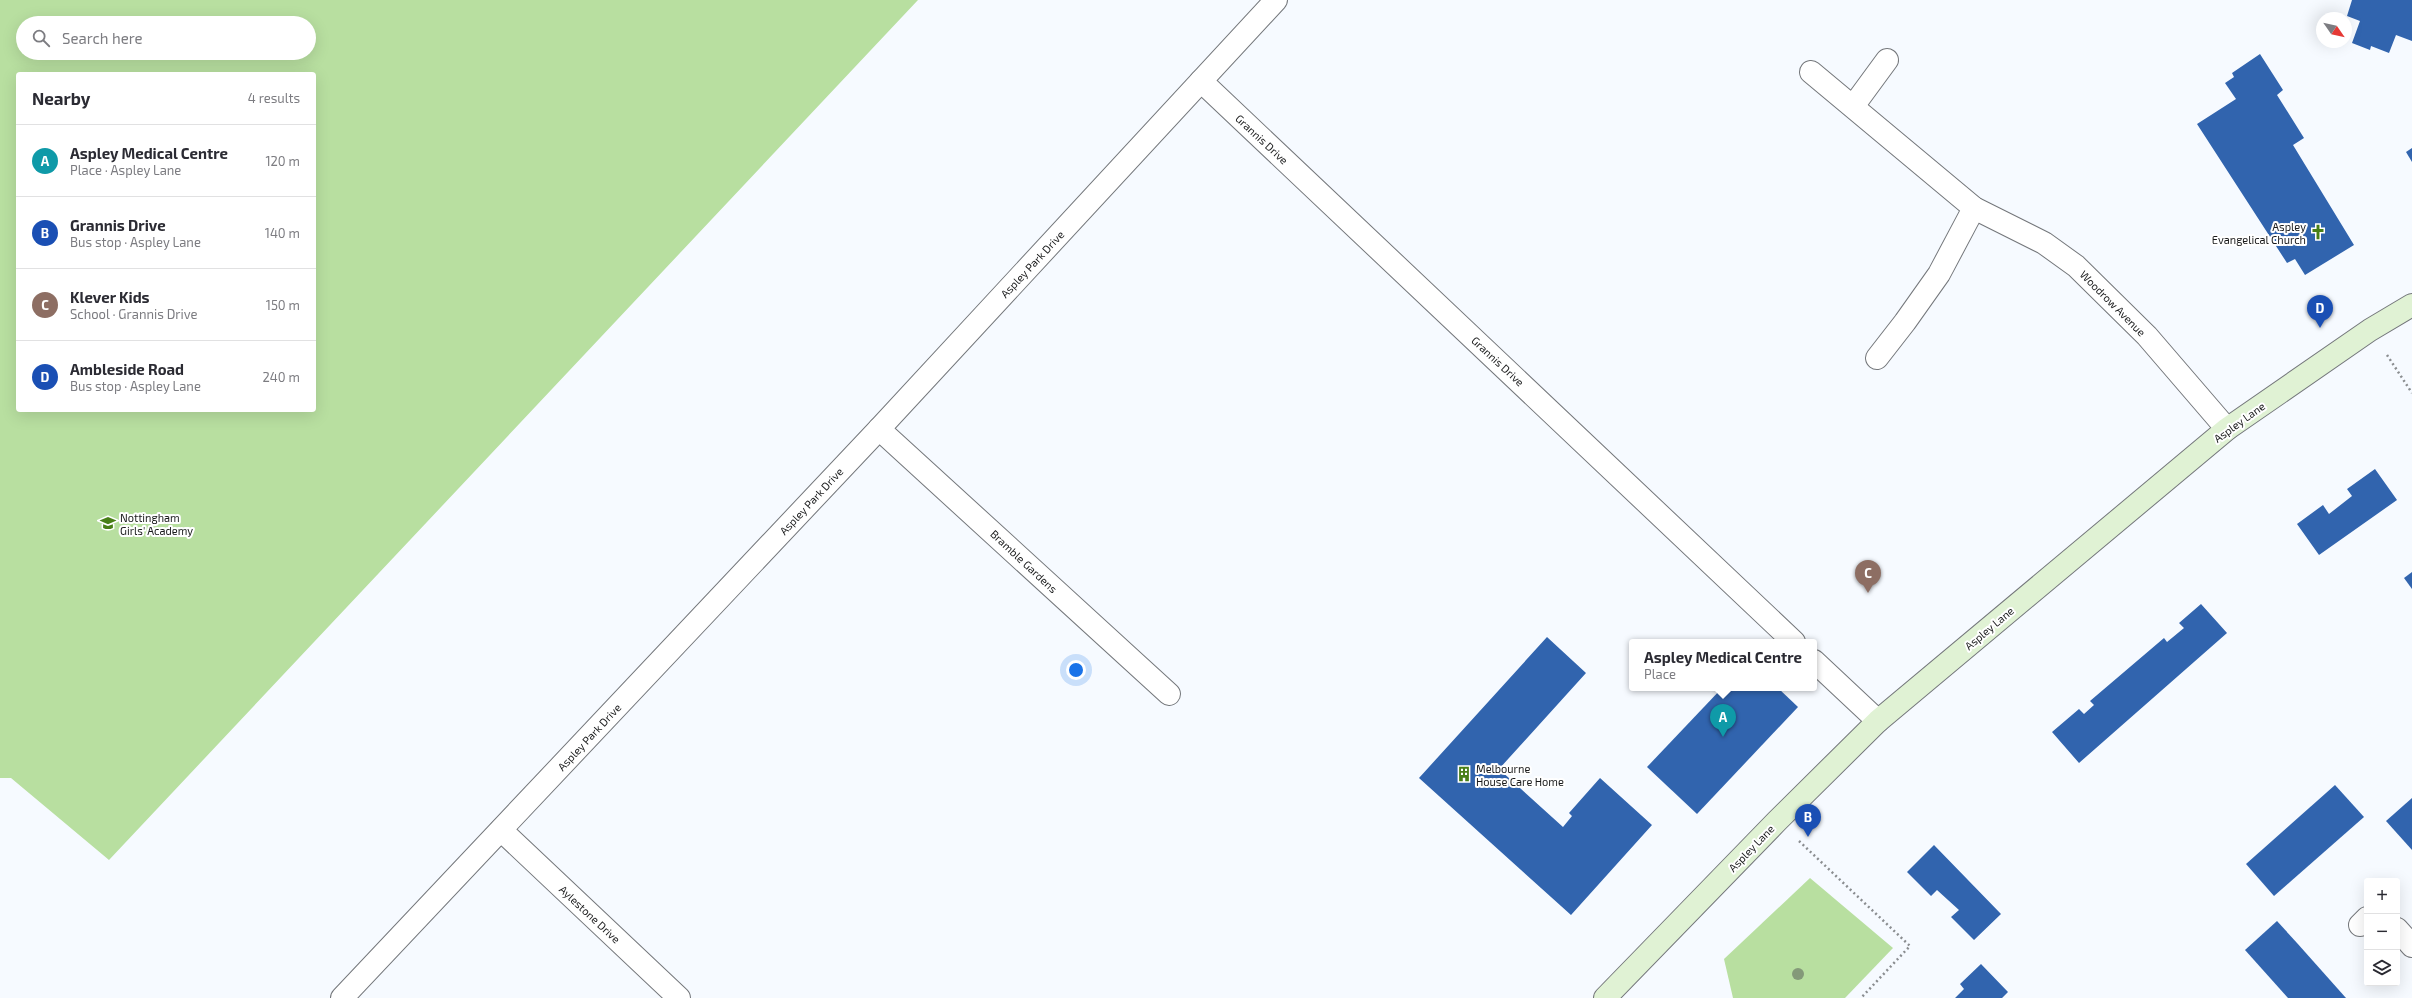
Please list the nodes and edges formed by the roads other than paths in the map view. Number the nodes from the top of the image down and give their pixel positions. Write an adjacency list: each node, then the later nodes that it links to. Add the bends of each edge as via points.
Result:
1 (1276, 0): 4 (street, Aspley Park Drive)
2 (1887, 60): 5 (street)
3 (1811, 72): 5 (street, Woodrow Avenue)
4 (1201, 81): 9 (street, Aspley Park Drive); 11 (street, Grannis Drive)
5 (1854, 105): 6 (street, Woodrow Avenue)
6 (1974, 208): 8 (street, via 1939,274); 10 (street, Woodrow Avenue, via 2044,243 2076,266 2147,336)
7 (2412, 305): 10 (main road, Aspley Lane, via 2370,330)
8 (1876, 358)
9 (879, 428): 13 (street, Bramble Gardens); 15 (street, Aspley Park Drive)
10 (2227, 429): 14 (main road, Aspley Lane)
11 (1791, 639)
12 (1817, 664): 14 (street)
13 (1169, 694)
14 (1878, 721): 20 (main road, Aspley Lane)
15 (501, 830): 18 (street, Aspley Park Drive); 19 (street, Aylestone Drive)
16 (2400, 933): 17 (street)
17 (2412, 946)
18 (342, 998)
19 (679, 998)
20 (1605, 998)

